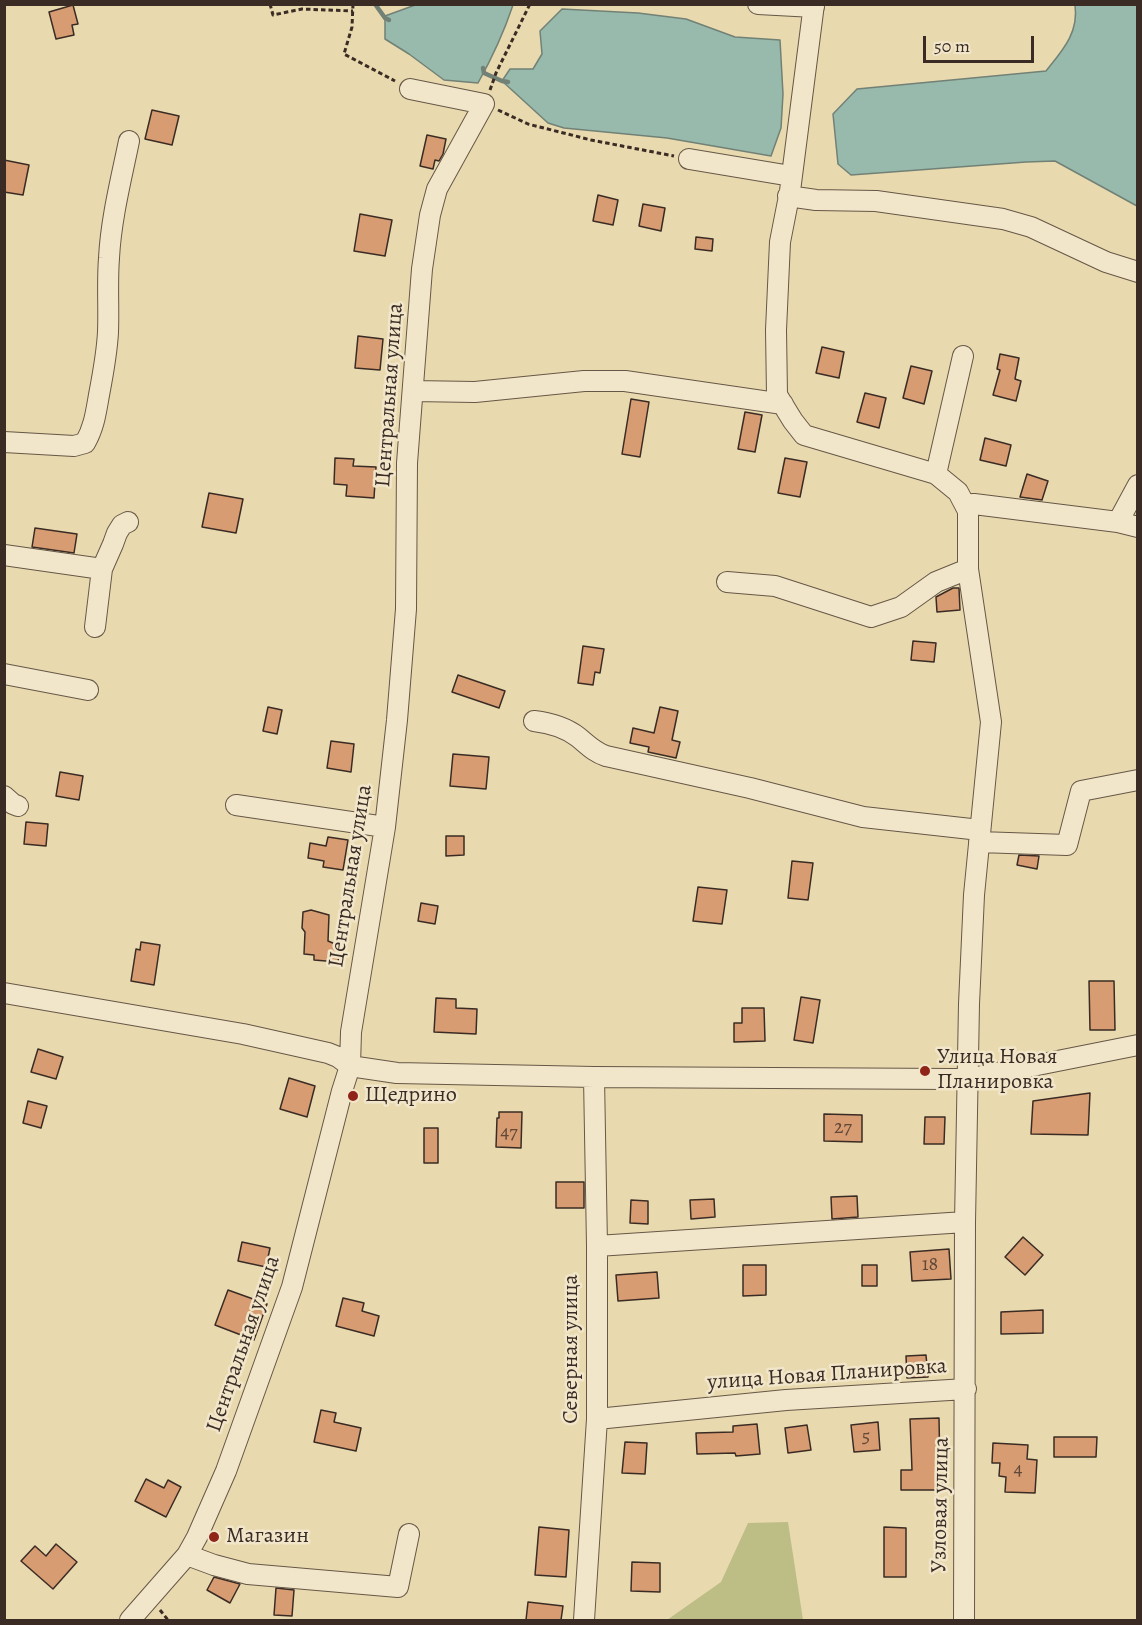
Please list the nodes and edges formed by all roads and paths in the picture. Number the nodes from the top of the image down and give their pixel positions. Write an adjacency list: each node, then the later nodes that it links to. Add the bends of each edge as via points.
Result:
1 (270, 4): 6 (path, via 273,15 302,9)
2 (353, 4): 6 (path)
3 (530, 4): 7 (path)
4 (758, 4): 5 (street)
5 (814, 6): 12 (street)
6 (353, 11): 8 (path, via 344,54)
7 (492, 85)
8 (410, 89): 9 (street)
9 (484, 104): 11 (path, via 528,124); 16 (street, Центральная улица, via 437,189 430,215)
10 (129, 141): 18 (street, via 108,259 106,358 91,433 85,443 74,446)
11 (689, 159): 12 (street)
12 (791, 176): 13 (street)
13 (788, 196): 14 (street, via 876,201 1003,219); 17 (street, via 780,242 776,330 777,395)
14 (1137, 272)
15 (963, 356): 19 (street)
16 (413, 391): 17 (street, via 475,392 584,381 626,381); 35 (street, Центральная улица, via 407,463 406,609)
17 (783, 404): 19 (street, via 804,435)
18 (4, 441)
19 (936, 474): 21 (street, via 958,492)
20 (1137, 485): 23 (street)
21 (966, 505): 23 (street); 27 (street, улица Новая Планировка)
22 (128, 522): 26 (street, via 117,533)
23 (1118, 522): 24 (street)
24 (1137, 527)
25 (4, 555): 26 (street)
26 (102, 569): 29 (street)
27 (968, 569): 28 (street, via 936,582 901,607 872,617 775,586); 36 (street, улица Новая Планировка, via 991,722)
28 (727, 582)
29 (94, 627)
30 (4, 674): 31 (street)
31 (87, 690)
32 (534, 721): 36 (street, via 566,729 606,756 863,817)
33 (1137, 780): 36 (street, via 1081,791 1067,845)
34 (236, 805): 35 (street)
35 (385, 827): 39 (street, Центральная улица, via 351,1032)
36 (979, 836): 41 (street, улица Новая Планировка)
37 (4, 993): 39 (street, via 243,1034 328,1053)
38 (1137, 1045): 41 (street)
39 (350, 1066): 40 (street, via 397,1073); 47 (street, Центральная улица, via 292,1287 226,1471)
40 (594, 1077): 41 (street); 43 (street, Северная улица)
41 (967, 1079): 42 (street, улица Новая Планировка)
42 (965, 1222): 43 (street); 44 (street, улица Новая Планировка)
43 (597, 1246): 45 (street, Северная улица)
44 (966, 1389): 45 (street, улица Новая Планировка, via 786,1400); 52 (street, Узловая улица)
45 (597, 1419): 51 (street, Северная улица)
46 (409, 1534): 47 (street, via 398,1587 248,1574)
47 (188, 1555): 49 (street, Центральная улица)
48 (156, 1605): 50 (path)
49 (130, 1620)
50 (168, 1620)
51 (584, 1620)
52 (964, 1620)

